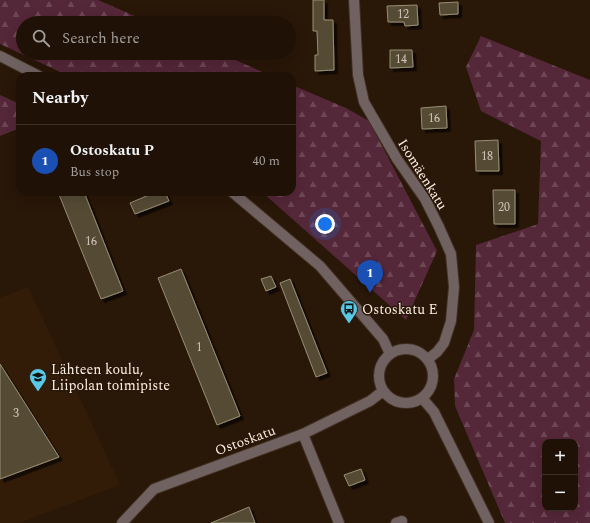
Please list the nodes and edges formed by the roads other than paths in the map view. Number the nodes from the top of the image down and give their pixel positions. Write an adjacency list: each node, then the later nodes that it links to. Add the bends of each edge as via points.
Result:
1 (354, 0): 6 (street, Isomäenkatu, via 358,75 364,102 397,159 425,199 451,254 454,287 451,321 444,343)
2 (0, 56): 3 (street)
3 (31, 72)
4 (237, 196): 5 (street, via 320,266 383,339)
5 (390, 354): 6 (street, via 403,349 418,352); 7 (street, via 379,372 379,382)
6 (428, 359): 8 (street, via 433,378 431,387)
7 (383, 391): 8 (street, via 390,398 402,403 411,403); 9 (street, Ostoskatu, via 370,402)
8 (422, 398): 12 (street, via 434,412)
9 (303, 434): 10 (street, Ostoskatu, via 154,489); 11 (street)
10 (122, 523)
11 (339, 523)
12 (489, 523)

